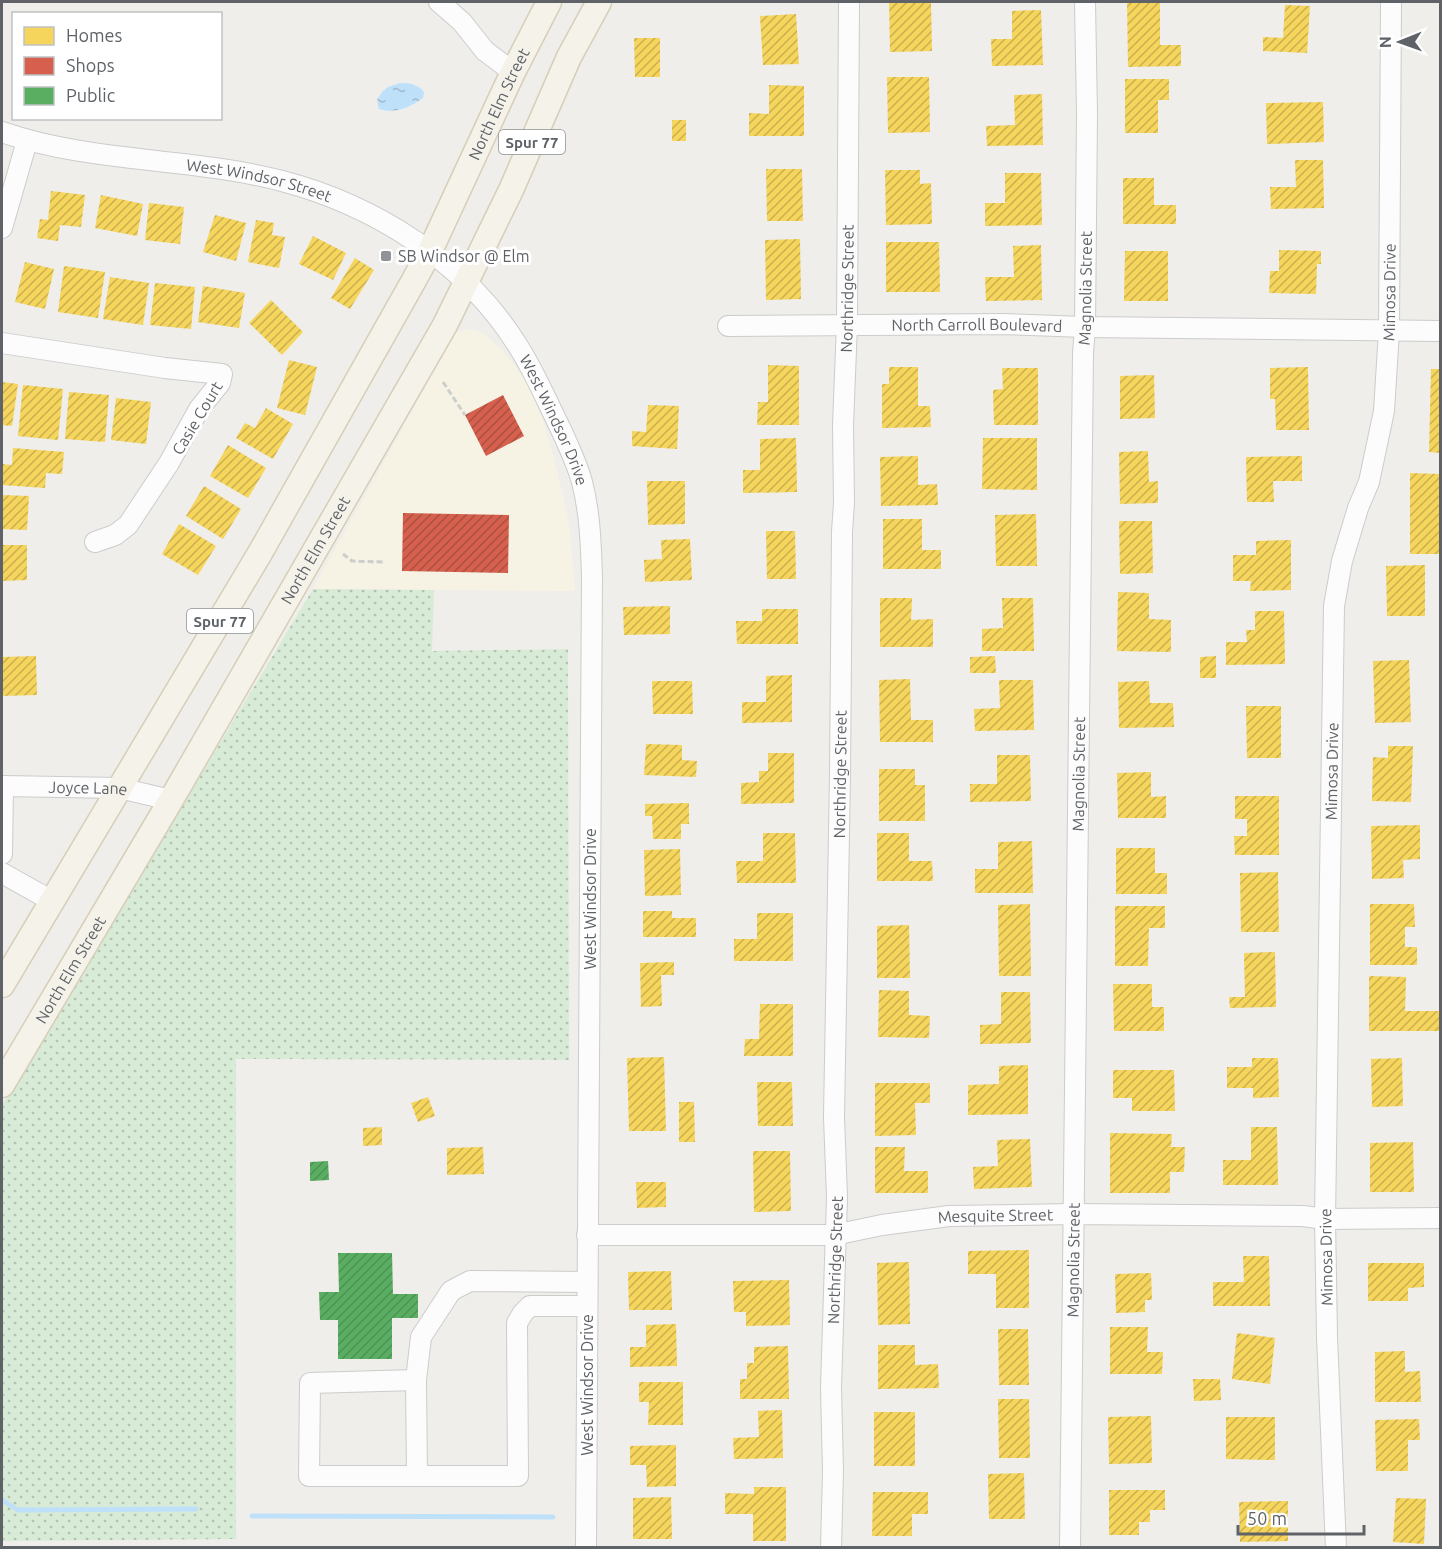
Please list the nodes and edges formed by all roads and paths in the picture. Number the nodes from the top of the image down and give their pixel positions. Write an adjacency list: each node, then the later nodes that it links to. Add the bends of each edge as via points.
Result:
1 (440, 2): 7 (street, via 485,51)
2 (549, 2): 7 (main road, North Elm Street / Spur 77)
3 (599, 2): 12 (main road, North Elm Street / Spur 77, via 569,57)
4 (849, 2): 13 (street, Northridge Street)
5 (1085, 2): 15 (street, Magnolia Street)
6 (1391, 2): 16 (street, Mimosa Drive)
7 (513, 72): 11 (main road, North Elm Street / Spur 77)
8 (2, 132): 9 (street)
9 (27, 141): 10 (street); 11 (street, West Windsor Street, via 281,181 325,194 367,213)
10 (2, 228)
11 (430, 251): 12 (street, West Windsor Street); 25 (main road, North Elm Street / Spur 77, via 260,553)
12 (466, 284): 26 (main road, North Elm Street / Spur 77); 35 (street, West Windsor Drive, via 483,299 516,342 538,382 582,482 589,524 592,577)
13 (847, 324): 14 (street, North Carroll Boulevard); 15 (street, North Carroll Boulevard); 36 (street, Northridge Street)
14 (728, 326)
15 (1085, 327): 16 (street, North Carroll Boulevard); 32 (street, Magnolia Street)
16 (1389, 331): 17 (street, North Carroll Boulevard); 34 (street, Mimosa Drive, via 1384,411 1369,482 1342,561 1334,606)
17 (1440, 331)
18 (2, 343): 21 (street, Casie Court, via 222,374 220,383 199,409 170,463 128,525)
19 (443, 382): 20 (path)
20 (465, 415)
21 (95, 542)
22 (344, 554): 23 (path, via 352,561)
23 (386, 562)
24 (2, 786): 25 (street, Joyce Lane); 27 (street)
25 (119, 788): 26 (street, Joyce Lane); 29 (main road, North Elm Street / Spur 77)
26 (171, 800): 31 (main road, North Elm Street / Spur 77)
27 (2, 854)
28 (2, 873): 29 (street)
29 (52, 901): 30 (main road, North Elm Street / Spur 77)
30 (2, 985)
31 (2, 1085)
32 (1072, 1214): 34 (street, Mesquite Street); 36 (street, Mesquite Street, via 949,1216); 43 (street, Magnolia Street)
33 (1440, 1218): 34 (street, Mesquite Street)
34 (1325, 1219): 44 (street, Mimosa Drive)
35 (587, 1235): 36 (street, Mesquite Street); 37 (street, West Windsor Drive)
36 (834, 1235): 42 (street, Northridge Street)
37 (587, 1282): 38 (street, West Windsor Drive); 39 (street, via 470,1281 451,1291 421,1337)
38 (587, 1306): 40 (street, via 530,1306 517,1323 518,1476); 41 (street, West Windsor Drive)
39 (416, 1380): 40 (street); 40 (street, via 310,1383 309,1476)
40 (417, 1476)
41 (586, 1548)
42 (831, 1548)
43 (1070, 1548)
44 (1336, 1548)

